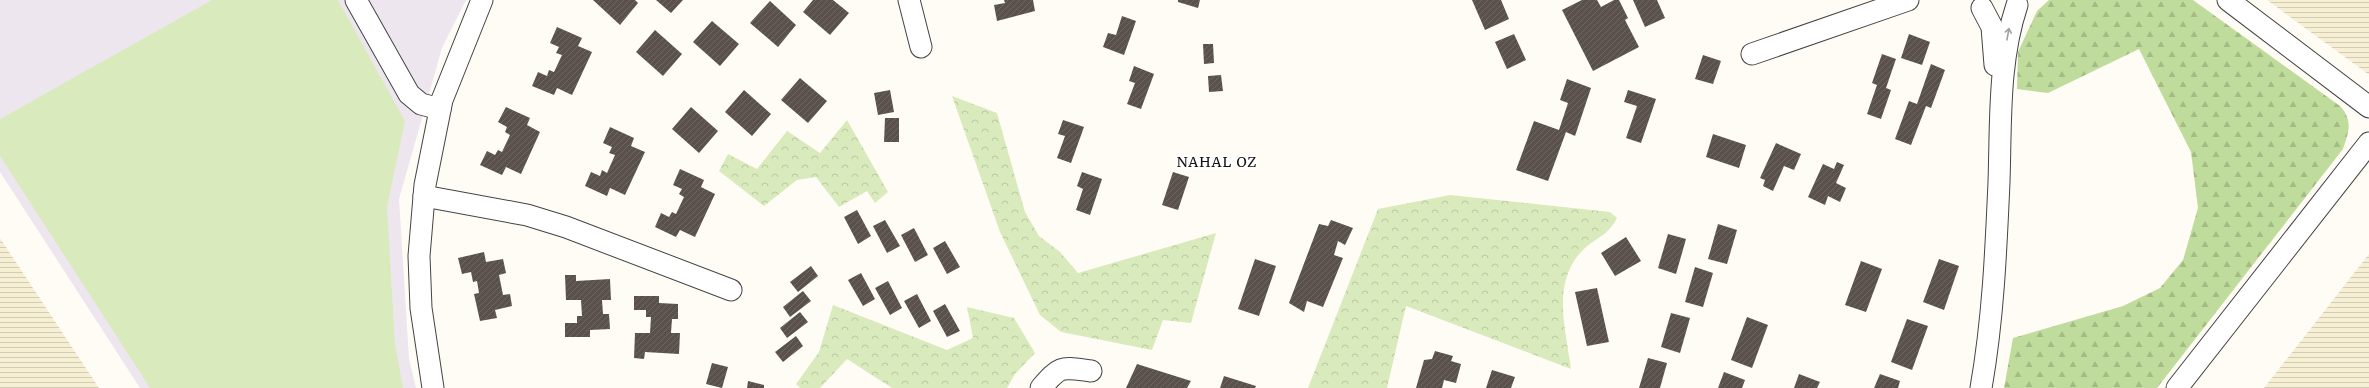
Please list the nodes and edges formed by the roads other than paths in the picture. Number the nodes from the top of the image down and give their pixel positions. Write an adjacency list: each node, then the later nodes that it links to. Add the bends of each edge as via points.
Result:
1 (356, 0): 12 (street, via 409,94 421,104)
2 (482, 0): 12 (street)
3 (909, 0): 8 (street)
4 (1908, 0): 9 (street)
5 (2228, 0): 11 (street)
6 (2019, 2): 7 (street, via 2000,11); 10 (street, one-way to 6, via 2006,46)
7 (1973, 3): 10 (street, via 1992,27)
8 (921, 47)
9 (1752, 54)
10 (2000, 101): 19 (street, via 1994,276)
11 (2369, 107)
12 (440, 109): 14 (street)
13 (2369, 143): 20 (street)
14 (424, 196): 15 (street, via 540,219); 17 (street, via 419,256 421,308)
15 (731, 290)
16 (1091, 371): 18 (street, via 1065,368 1056,371)
17 (433, 388)
18 (1041, 388)
19 (1981, 388)
20 (2177, 388)

